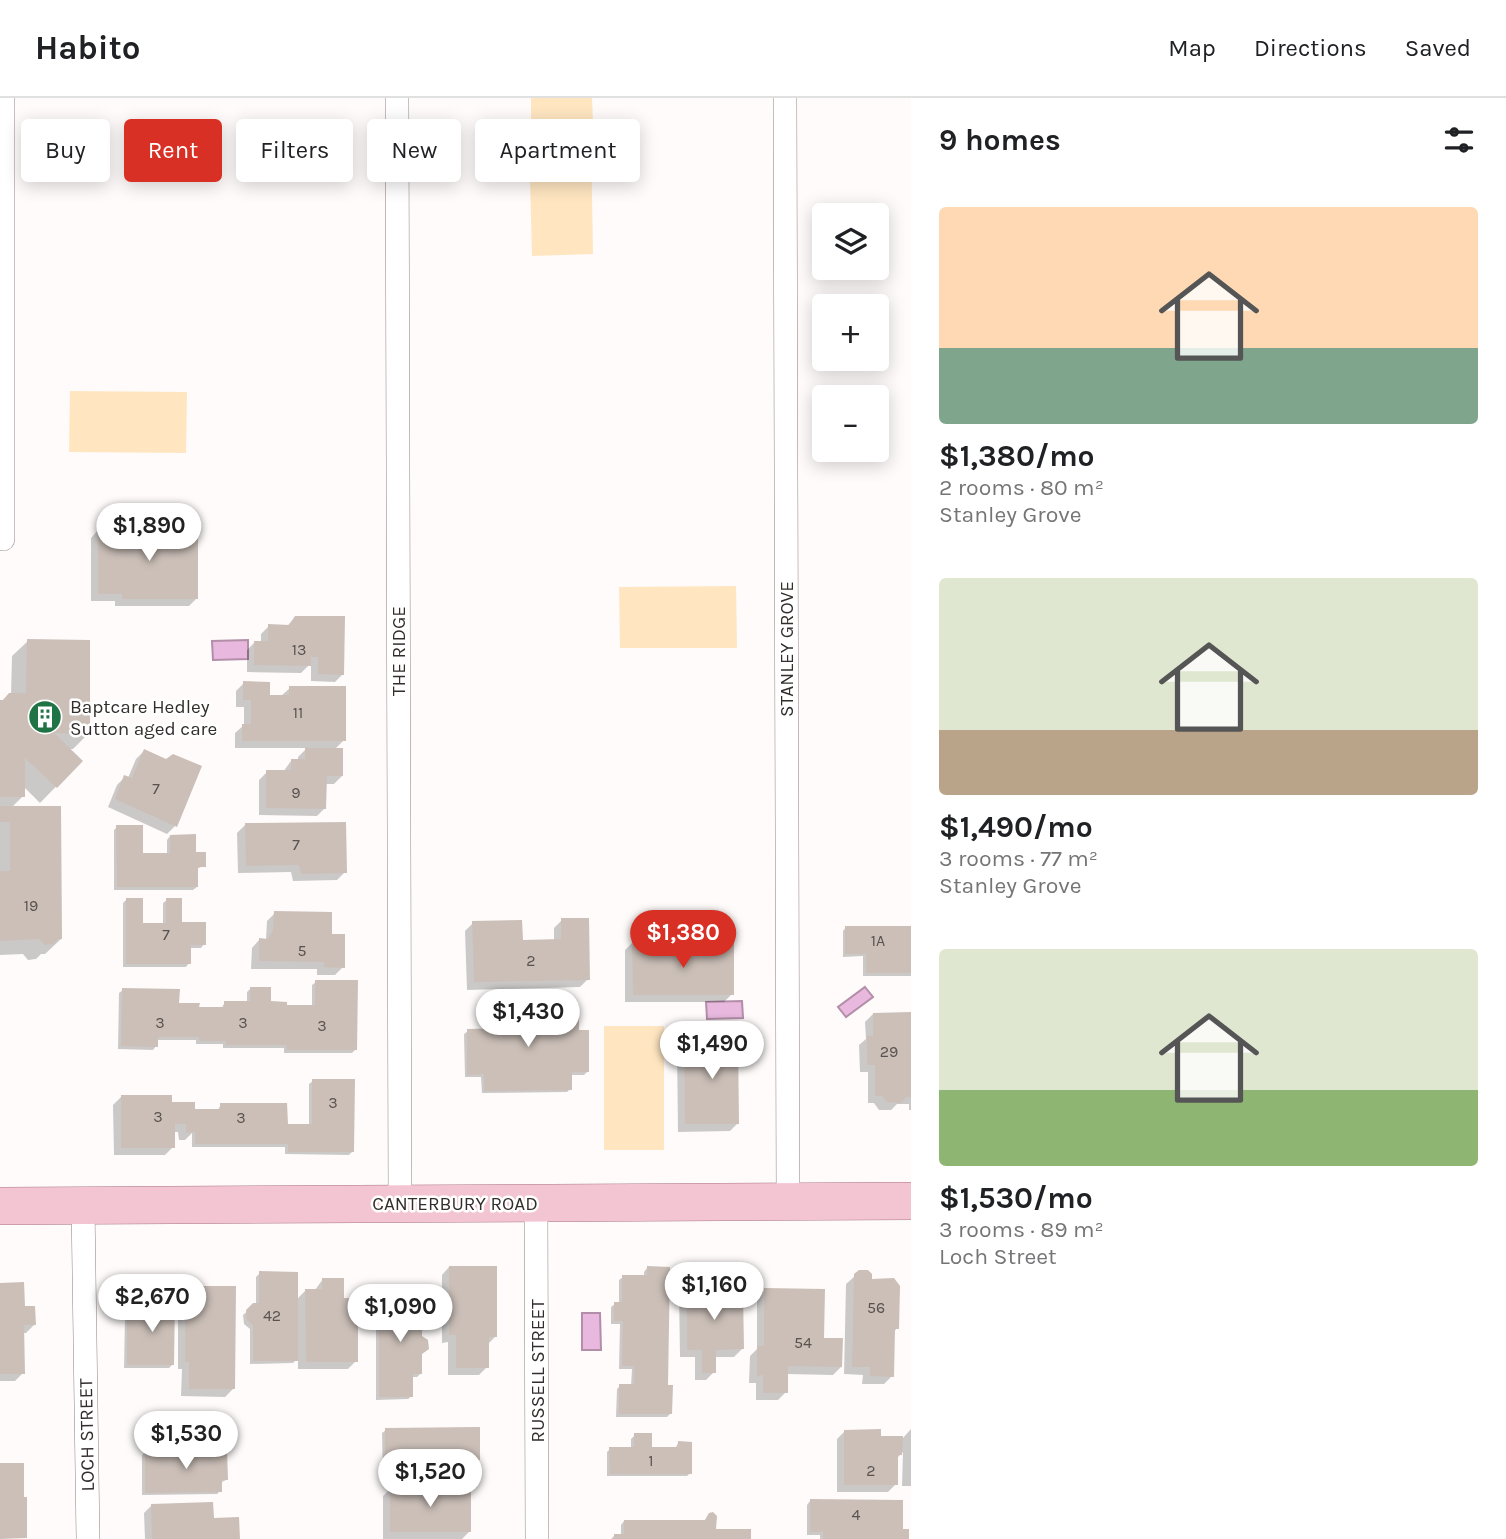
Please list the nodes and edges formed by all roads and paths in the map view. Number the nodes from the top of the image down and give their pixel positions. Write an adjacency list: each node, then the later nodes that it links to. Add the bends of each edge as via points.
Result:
1 (3, 98): 4 (street)
2 (397, 98): 7 (street, THE RIDGE)
3 (785, 98): 5 (street, STANLEY GROVE)
4 (3, 539)
5 (788, 1201): 6 (main road, CANTERBURY ROAD); 8 (main road, CANTERBURY ROAD)
6 (911, 1201)
7 (400, 1203): 8 (main road, CANTERBURY ROAD); 9 (main road, CANTERBURY ROAD)
8 (536, 1203): 12 (street, RUSSELL STREET)
9 (83, 1205): 10 (main road, CANTERBURY ROAD); 11 (street, LOCH STREET)
10 (0, 1206)
11 (88, 1539)
12 (537, 1539)

